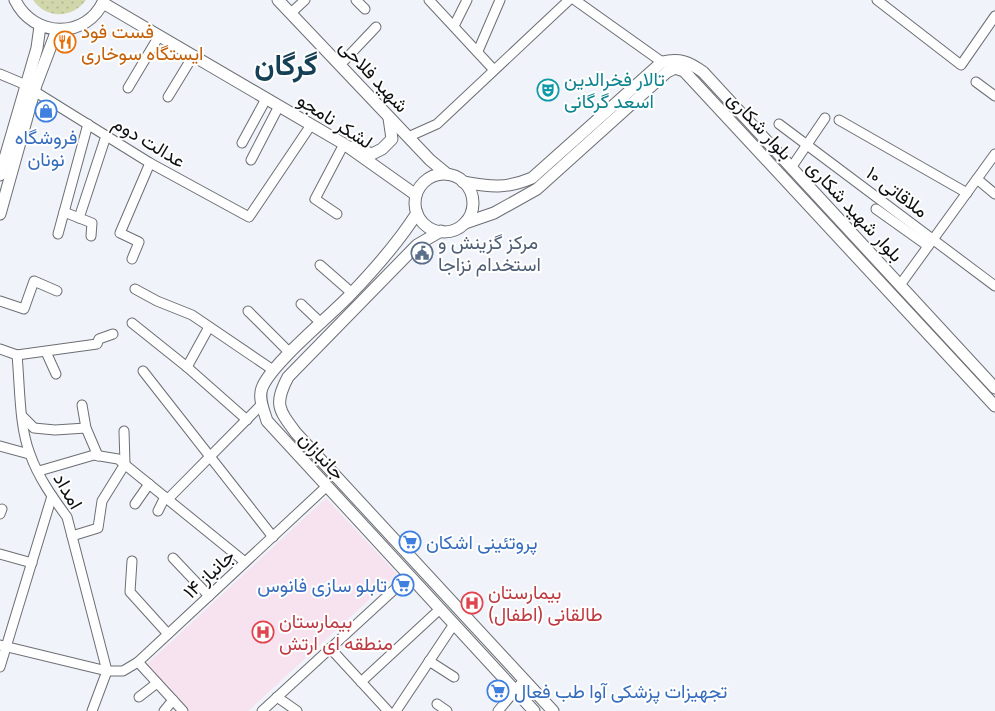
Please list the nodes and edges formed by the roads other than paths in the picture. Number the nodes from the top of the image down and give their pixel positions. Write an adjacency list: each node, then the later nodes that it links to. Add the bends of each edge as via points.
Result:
1 (15, 0): 15 (main road, via 27,17)
2 (278, 0): 13 (main road, شهید فلاحی)
3 (305, 0): 13 (street)
4 (356, 0): 12 (street)
5 (429, 0): 16 (street)
6 (466, 0): 16 (street)
7 (500, 0): 20 (street)
8 (569, 0): 24 (street)
9 (575, 0): 22 (street)
10 (877, 0): 14 (street, via 961,65)
11 (108, 3): 18 (main road, via 82,25); 19 (main road, لشکر نامجو)
12 (365, 9)
13 (291, 13): 23 (main road, شهید فلاحی)
14 (995, 16)
15 (40, 26): 18 (main road); 27 (main road)
16 (454, 26): 20 (street)
17 (376, 27): 23 (street)
18 (57, 30): 27 (main road)
19 (159, 36): 21 (main road, لشکر نامجو); 28 (street)
20 (478, 52): 24 (street)
21 (193, 56): 29 (street); 31 (main road, لشکر نامجو)
22 (662, 62): 45 (main road, بلوار شهید شکاری, via 676,59 689,62 703,72); 50 (main road, via 532,178 514,185 495,187)
23 (340, 65): 33 (main road, شهید فلاحی)
24 (494, 70): 39 (street, via 437,124)
25 (0, 74): 27 (street, عدالت دوم)
26 (976, 82): 30 (street)
27 (30, 88): 36 (street, عدالت دوم); 47 (main road); 58 (main road)
28 (128, 88)
29 (168, 96)
30 (995, 96)
31 (266, 98): 32 (main road, لشکر نامجو); 40 (street)
32 (279, 106): 37 (main road, لشکر نامجو); 43 (street)
33 (390, 118): 39 (main road, شهید فلاحی); 41 (main road, via 392,139 382,149 372,154)
34 (825, 118): 45 (street)
35 (840, 120): 52 (street)
36 (88, 124): 38 (street, عدالت دوم); 56 (street)
37 (311, 125): 41 (main road, لشکر نامجو); 44 (street, عدالت دوم, via 250,217)
38 (106, 136): 44 (street, عدالت دوم); 60 (street)
39 (408, 137): 46 (main road, شهید فلاحی)
40 (242, 143)
41 (344, 144): 54 (main road, لشکر نامجو); 59 (street, via 315,199)
42 (995, 154): 48 (street)
43 (251, 160)
44 (150, 163): 66 (street, via 120,234 139,242)
45 (791, 168): 49 (main road, بلوار شهید شکاری)
46 (446, 174): 50 (main road); 54 (main road, via 429,178)
47 (0, 175)
48 (977, 179): 52 (street); 53 (street)
49 (802, 180): 51 (main road); 70 (main road, بلوار شهید شکاری)
50 (463, 182): 61 (main road, via 472,201)
51 (793, 188): 61 (main road, بلوار شکاری, via 694,80 675,68 660,77 537,190); 93 (main road, بلوار شکاری)
52 (967, 193): 65 (street)
53 (995, 194)
54 (416, 195): 57 (main road)
55 (876, 209): 65 (street)
56 (64, 212): 60 (street); 63 (street)
57 (417, 213): 62 (main road, via 428,227); 67 (main road)
58 (0, 214)
59 (337, 214)
60 (79, 218): 64 (street, via 92,223)
61 (465, 223): 62 (main road, via 454,230)
62 (441, 231): 69 (main road, جانبازان, via 417,245)
63 (58, 234)
64 (91, 236)
65 (929, 244): 70 (street); 71 (street, ۱۰ ملاقاتی, via 779,124)
66 (132, 259)
67 (380, 261): 69 (main road); 74 (main road)
68 (320, 265): 74 (street)
69 (391, 272): 110 (main road, جانبازان, via 288,376 279,394 283,416)
70 (900, 285): 90 (main road, بلوار شهید شکاری)
71 (995, 286)
72 (135, 289): 80 (street, via 192,315)
73 (57, 290): 75 (street, via 34,281 24,309)
74 (352, 293): 79 (main road)
75 (0, 301)
76 (301, 304): 79 (street)
77 (248, 311): 84 (street)
78 (132, 323): 86 (street)
79 (321, 323): 84 (main road)
80 (209, 327): 86 (street); 87 (street)
81 (113, 334): 83 (street, via 99,339 96,344)
82 (0, 349): 85 (street)
83 (46, 352): 85 (street); 89 (street)
84 (290, 353): 87 (main road)
85 (17, 356): 94 (street, امداد)
86 (187, 367): 95 (street)
87 (273, 370): 91 (main road, via 262,388)
88 (142, 371): 101 (street)
89 (56, 374)
90 (995, 388)
91 (262, 404): 95 (street); 105 (main road, جانبازان, via 267,421)
92 (82, 405): 96 (street)
93 (995, 406)
94 (23, 417): 96 (street, via 34,428); 99 (street, امداد)
95 (247, 420): 101 (street)
96 (86, 428): 100 (street)
97 (124, 431): 102 (street)
98 (0, 446): 99 (street)
99 (29, 454): 103 (street, امداد)
100 (96, 456): 102 (street, via 118,459); 103 (street)
101 (210, 458): 107 (street); 113 (street)
102 (125, 464): 104 (street); 112 (street, via 102,501 98,528)
103 (38, 471): 106 (street, امداد)
104 (149, 484): 107 (street); 108 (street)
105 (327, 486): 111 (main road, جانبازان); 113 (street, جانباز ۱۴)
106 (52, 496): 112 (street, امداد, via 67,517); 118 (street)
107 (167, 498): 109 (street); 117 (street)
108 (134, 504)
109 (158, 511)
110 (372, 516): 111 (main road); 131 (main road, جانبازان)
111 (363, 525): 119 (main road, جانبازان)
112 (72, 536): 129 (street, امداد)
113 (273, 537): 117 (street, جانباز ۱۴)
114 (0, 554): 118 (street)
115 (173, 558): 120 (street)
116 (132, 562): 123 (street, via 130,592)
117 (245, 562): 120 (street, جانباز ۱۴)
118 (32, 563): 124 (street)
119 (409, 576): 121 (main road, جانبازان); 125 (street)
120 (209, 596): 123 (street, جانباز ۱۴)
121 (440, 609): 122 (main road, جانبازان); 132 (street)
122 (454, 624): 126 (street); 134 (main road, جانبازان)
123 (168, 634): 127 (street, جانباز ۱۴)
124 (3, 646): 128 (street); 129 (street)
125 (330, 648): 132 (street); 135 (street)
126 (429, 661): 130 (street); 145 (street)
127 (138, 662): 129 (street, جانباز ۱۴, via 123,671); 133 (street)
128 (0, 667)
129 (107, 671): 139 (street)
130 (454, 677)
131 (524, 680): 134 (street); 149 (main road, جانبازان)
132 (361, 682): 144 (street)
133 (157, 683): 136 (street); 137 (street)
134 (514, 690): 147 (street); 148 (main road, جانبازان)
135 (277, 697): 142 (street); 143 (street)
136 (139, 698)
137 (173, 700): 140 (street); 141 (street)
138 (438, 704): 146 (street)
139 (92, 711)
140 (164, 711)
141 (183, 711)
142 (262, 711)
143 (297, 711)
144 (388, 711)
145 (396, 711)
146 (447, 711)
147 (498, 711)
148 (534, 711)
149 (553, 711)

